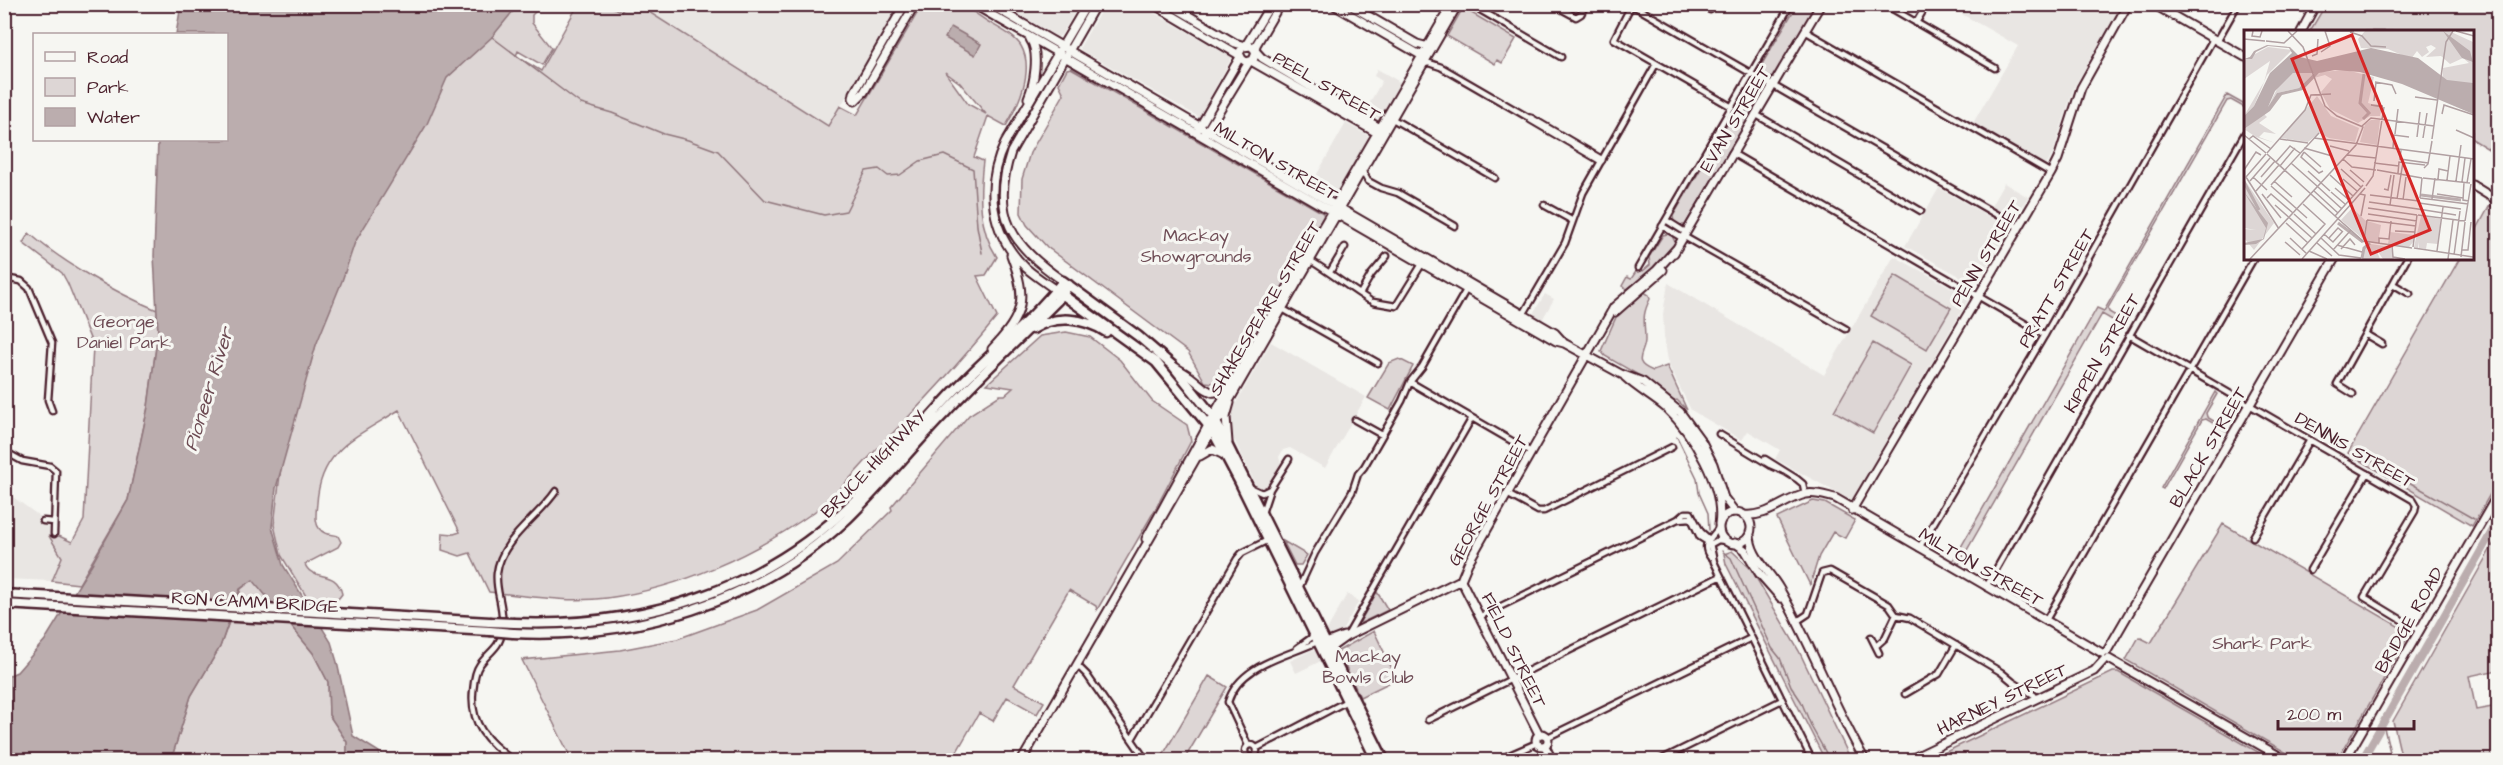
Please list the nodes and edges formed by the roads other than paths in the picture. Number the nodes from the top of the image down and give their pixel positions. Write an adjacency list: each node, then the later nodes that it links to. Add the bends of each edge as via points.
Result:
1 (905, 4): 2 (street, via 854,93 855,101)
2 (915, 4)
3 (973, 4): 31 (street, MILTON STREET)
4 (989, 4): 34 (street, MILTON STREET)
5 (1087, 4): 34 (street)
6 (1096, 4): 37 (street)
7 (1153, 4): 26 (street)
8 (1169, 4): 26 (street)
9 (1270, 4): 33 (street)
10 (1280, 4): 38 (street, via 1256,45)
11 (1332, 4): 36 (street)
12 (1348, 4): 36 (street)
13 (1470, 4): 42 (street)
14 (1552, 4): 15 (street, via 1576,17)
15 (1586, 4)
16 (1791, 4): 49 (street)
17 (1821, 4): 30 (street, EVAN STREET)
18 (1884, 4): 27 (street)
19 (1927, 4): 27 (street)
20 (2128, 4): 63 (street, PENN STREET, via 2081,88)
21 (2238, 4): 32 (street, PRATT STREET)
22 (2316, 4): 29 (street)
23 (1454, 5): 28 (street, SHAKESPEARE STREET)
24 (1632, 5): 46 (street, via 1614,39); 49 (street)
25 (2157, 6): 32 (street)
26 (1182, 16): 33 (street); 40 (street)
27 (1916, 23): 48 (street)
28 (1441, 28): 35 (street, SHAKESPEARE STREET); 44 (street, SHAKESPEARE STREET)
29 (2302, 30)
30 (1805, 31): 50 (street, EVAN STREET); 63 (street)
31 (1027, 36): 39 (street, MILTON STREET); 55 (street, via 1035,51 1032,90)
32 (2215, 40): 41 (street); 101 (street, PRATT STREET)
33 (1246, 45): 38 (street); 40 (street)
34 (1063, 46): 37 (street, MILTON STREET); 39 (street)
35 (1428, 47): 36 (street); 44 (street, SHAKESPEARE STREET)
36 (1415, 48): 44 (street)
37 (1071, 51): 43 (street); 58 (street, MILTON STREET)
38 (1256, 52): 45 (street); 56 (street, PEEL STREET)
39 (1058, 54): 43 (street, MILTON STREET); 55 (street)
40 (1240, 56): 45 (street); 58 (street)
41 (2244, 56)
42 (1561, 57)
43 (1066, 59): 58 (street, MILTON STREET); 90 (street, via 1011,152 1003,190 1005,211 1020,245)
44 (1423, 60): 47 (street); 47 (street); 53 (street, SHAKESPEARE STREET)
45 (1250, 61): 56 (street, PEEL STREET); 58 (street)
46 (1656, 64): 51 (street); 61 (street)
47 (1441, 67): 54 (street)
48 (1995, 68)
49 (1752, 74): 50 (street); 51 (street)
50 (1773, 86): 52 (street, EVAN STREET); 76 (street)
51 (1732, 107): 72 (street)
52 (1755, 114): 60 (street, EVAN STREET); 71 (street)
53 (1390, 117): 57 (street, SHAKESPEARE STREET); 64 (street)
54 (1531, 119): 61 (street)
55 (1016, 125): 78 (street, via 998,157 992,183 992,206)
56 (1370, 126): 57 (street, PEEL STREET)
57 (1382, 129): 62 (street, SHAKESPEARE STREET); 70 (street, SHAKESPEARE STREET)
58 (1202, 131): 70 (street, MILTON STREET)
59 (2244, 135): 102 (street, KIPPEN STREET)
60 (1732, 153): 77 (street, EVAN STREET); 96 (street)
61 (1601, 160): 73 (street)
62 (1362, 170): 65 (street, SHAKESPEARE STREET); 66 (street)
63 (2051, 173): 76 (street, PENN STREET)
64 (1495, 178)
65 (1356, 181): 66 (street); 70 (street, SHAKESPEARE STREET)
66 (1368, 181): 74 (street, via 1398,193)
67 (2473, 186): 68 (street)
68 (2499, 201)
69 (1544, 205): 73 (street)
70 (1337, 210): 84 (street, SHAKESPEARE STREET); 85 (street, MILTON STREET); 92 (street, MILTON STREET); 97 (street, SHAKESPEARE STREET)
71 (1921, 211)
72 (1666, 220): 75 (street); 77 (street)
73 (1573, 221): 98 (street, via 1565,243)
74 (1455, 226)
75 (1662, 226): 77 (street); 86 (street)
76 (2018, 227): 96 (street, PENN STREET)
77 (1684, 235): 89 (street, EVAN STREET); 99 (street)
78 (1005, 241): 93 (street, via 1027,269); 112 (street, via 1020,278 1019,312 1010,329)
79 (1345, 247): 87 (street)
80 (1387, 256): 94 (street)
81 (2253, 260): 109 (street)
82 (2334, 260): 115 (street, BLACK STREET)
83 (2406, 260): 91 (street)
84 (1311, 261): 87 (street); 97 (street, SHAKESPEARE STREET)
85 (1422, 264): 92 (street, MILTON STREET); 94 (street, via 1396,306 1371,301)
86 (1638, 268)
87 (1330, 272): 94 (street)
88 (4, 278): 116 (street, via 21,281 29,288 52,343 48,400)
89 (1647, 282): 106 (street, GEORGE STREET, via 1619,300)
90 (1066, 283): 93 (highway, BRUCE HIGHWAY); 108 (highway)
91 (2393, 284): 95 (street); 100 (street)
92 (1468, 287): 98 (street, MILTON STREET); 111 (street)
93 (1059, 292): 103 (highway, BRUCE HIGHWAY); 110 (highway, via 1156,362); 112 (highway, BRUCE HIGHWAY)
94 (1360, 294)
95 (2410, 294)
96 (1977, 296): 101 (street); 138 (street, PENN STREET)
97 (1280, 307): 105 (street, SHAKESPEARE STREET); 107 (street); 113 (street, SHAKESPEARE STREET)
98 (1521, 318): 106 (street, MILTON STREET)
99 (1846, 329)
100 (2365, 334): 104 (street); 114 (street, via 2337,384)
101 (2045, 335): 152 (street, PRATT STREET)
102 (2129, 335): 109 (street, DENNIS STREET); 159 (street, KIPPEN STREET)
103 (1021, 337): 110 (highway, via 1053,321 1084,321 1105,331); 170 (highway, BRUCE HIGHWAY, bridge, via 847,519 764,579 721,600 635,626 580,633 513,633)
104 (2382, 344)
105 (1249, 354): 108 (street, via 1227,385 1214,393); 119 (street, SHAKESPEARE STREET)
106 (1587, 356): 120 (street, MILTON STREET, via 1653,389 1672,404); 127 (street, GEORGE STREET)
107 (1378, 363)
108 (1173, 366): 119 (highway)
109 (2189, 370): 115 (street, DENNIS STREET); 168 (street)
110 (1170, 377): 119 (highway)
111 (1410, 382): 117 (street); 122 (street)
112 (960, 385): 170 (highway, BRUCE HIGHWAY, bridge, via 850,505 798,547 758,572 706,596 655,611 609,620)
113 (1233, 392): 119 (street, SHAKESPEARE STREET); 124 (street, via 1226,417)
114 (2353, 394)
115 (2250, 405): 123 (street, DENNIS STREET); 182 (street, BLACK STREET)
116 (52, 411)
117 (1472, 418): 127 (street); 173 (street)
118 (1355, 420): 122 (street)
119 (1212, 423): 124 (highway); 128 (highway); 130 (street, SHAKESPEARE STREET); 153 (street, SHAKESPEARE STREET, via 1163,505)
120 (1687, 426): 139 (street, via 1708,453 1727,504); 144 (street, via 1710,474 1718,500)
121 (1719, 434): 136 (street, via 1803,484)
122 (1382, 435): 154 (street)
123 (2310, 440): 131 (street, DENNIS STREET); 147 (street)
124 (1228, 444): 132 (highway)
125 (1672, 447): 135 (street, via 1544,511)
126 (4, 451): 143 (street, via 56,471)
127 (1531, 452): 135 (street, GEORGE STREET)
128 (1228, 459): 130 (street, via 1212,449); 148 (highway)
129 (1288, 459): 133 (street)
130 (1195, 463): 153 (street, SHAKESPEARE STREET)
131 (2367, 473): 155 (street); 172 (street, DENNIS STREET, via 2416,505 2364,597)
132 (1249, 487): 133 (street, via 1258,492); 141 (highway)
133 (1270, 489): 141 (street, via 1263,506)
134 (556, 491): 199 (street, via 513,538 501,559 496,587 503,617 501,640 477,669 474,684 472,702 480,731)
135 (1507, 494): 158 (street, GEORGE STREET)
136 (1805, 494): 138 (street, MILTON STREET, via 1828,496); 140 (street)
137 (2499, 494): 172 (street, BRIDGE ROAD)
138 (1849, 508): 152 (street, MILTON STREET)
139 (1739, 513): 140 (street); 144 (street, via 1725,515); 145 (street)
140 (1762, 514): 145 (street)
141 (1264, 516): 156 (highway)
142 (44, 521): 143 (street)
143 (54, 522): 146 (street)
144 (1719, 526): 149 (street); 150 (street)
145 (1750, 529): 151 (street, via 1743,541); 163 (street, via 1757,557)
146 (54, 534)
147 (2253, 537)
148 (1268, 540): 176 (highway); 192 (street, via 1242,552 1237,559)
149 (1726, 541): 150 (street); 151 (street)
150 (1709, 542): 157 (street, via 1707,552); 166 (street, via 1692,513 1686,512)
151 (1735, 543): 163 (street, via 1745,550)
152 (1919, 548): 159 (street, MILTON STREET)
153 (1135, 564): 183 (street, SHAKESPEARE STREET)
154 (1306, 570): 156 (street, via 1300,575); 160 (street)
155 (2310, 570)
156 (1292, 573): 160 (highway)
157 (1721, 576): 175 (street); 184 (street)
158 (1461, 580): 166 (street, FIELD STREET); 173 (street, GEORGE STREET)
159 (1986, 587): 168 (street, MILTON STREET)
160 (1300, 589): 176 (highway)
161 (4, 594): 162 (highway)
162 (44, 602): 164 (highway); 167 (highway, RON CAMM BRIDGE); 171 (highway, RON CAMM BRIDGE)
163 (1785, 602): 169 (street)
164 (4, 604)
165 (1896, 615): 169 (street, via 1889,605 1826,570 1820,576 1808,614); 177 (street, via 1910,618); 178 (street, via 1885,638)
166 (1481, 616): 184 (street, FIELD STREET)
167 (464, 620): 170 (highway, BRUCE HIGHWAY)
168 (2046, 620): 182 (street, MILTON STREET)
169 (1796, 622): 209 (street)
170 (490, 627): 171 (highway, BRUCE HIGHWAY)
171 (464, 630)
172 (2420, 631): 212 (street, BRIDGE ROAD)
173 (1347, 636): 176 (street, GEORGE STREET); 180 (street, GEORGE STREET)
174 (1871, 637): 178 (street)
175 (1751, 638): 188 (street); 191 (street)
176 (1319, 639): 179 (street); 179 (street, via 1311,639); 180 (highway); 186 (highway)
177 (1956, 645): 185 (street, via 1939,674); 187 (street)
178 (1876, 646): 181 (street)
179 (1295, 650): 194 (street, via 1248,673 1230,697 1229,708)
180 (1331, 652): 204 (highway)
181 (1879, 653)
182 (2106, 656): 187 (street, HARNEY STREET, via 2094,671); 211 (street, MILTON STREET)
183 (1077, 665): 192 (street); 197 (street, SHAKESPEARE STREET)
184 (1512, 680): 189 (street); 190 (street, FIELD STREET)
185 (1905, 694)
186 (1346, 699): 195 (street); 203 (highway)
187 (2036, 699): 210 (street, HARNEY STREET)
188 (1782, 700): 207 (street); 208 (street)
189 (1428, 720)
190 (1539, 734): 191 (street); 193 (street, via 1536,737)
191 (1548, 737): 193 (street)
192 (1132, 739): 201 (street)
193 (1541, 744): 205 (street); 206 (street)
194 (1248, 745): 195 (street); 196 (street)
195 (1257, 748): 198 (street)
196 (1247, 755): 198 (street); 202 (street)
197 (1023, 758): 200 (street)
198 (1255, 758)
199 (512, 760)
200 (1032, 760)
201 (1146, 760)
202 (1242, 760)
203 (1376, 760)
204 (1384, 760)
205 (1498, 760)
206 (1552, 760)
207 (1660, 760)
208 (1811, 760)
209 (1864, 760)
210 (1909, 760)
211 (2286, 760)
212 (2345, 760)

